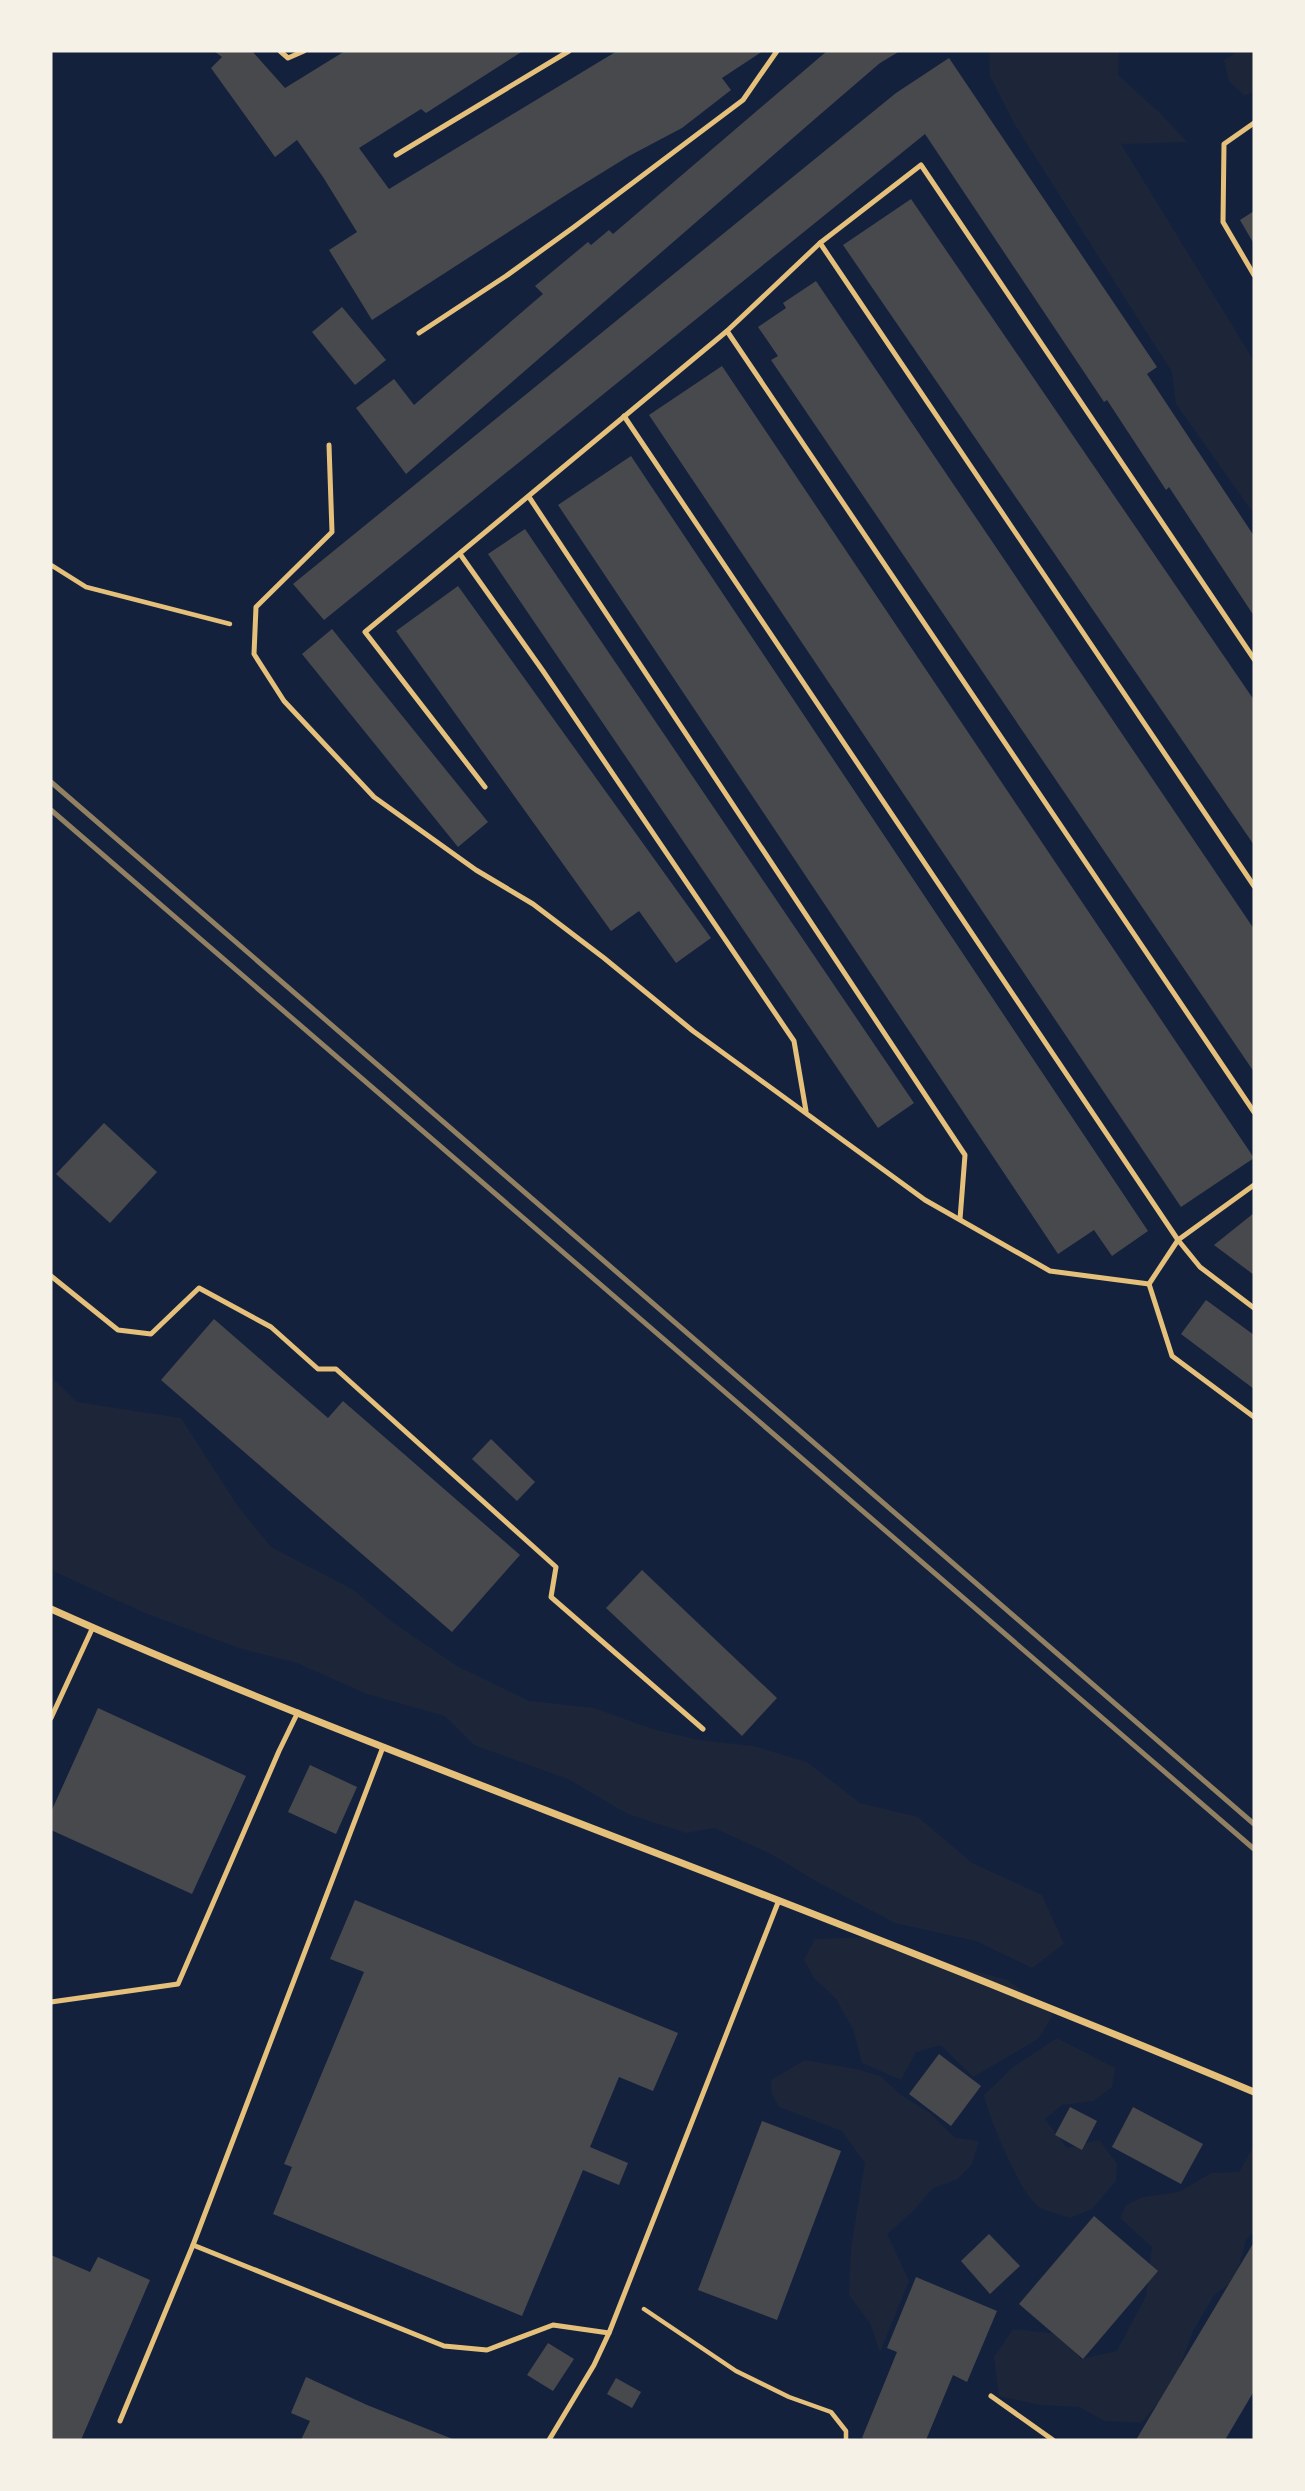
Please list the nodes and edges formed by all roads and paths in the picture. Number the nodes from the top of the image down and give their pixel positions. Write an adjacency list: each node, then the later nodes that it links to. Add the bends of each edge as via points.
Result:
1 (280, 51): 2 (lane, via 288,58)
2 (304, 51)
3 (569, 51): 6 (lane)
4 (777, 51): 10 (lane, via 743,100 506,276)
5 (1254, 123): 8 (lane, via 1224,144 1223,222)
6 (396, 155)
7 (820, 243): 9 (lane); 17 (lane, via 921,165); 19 (lane)
8 (1254, 275)
9 (727, 331): 11 (lane); 21 (lane)
10 (419, 333)
11 (624, 416): 13 (lane); 24 (lane)
12 (329, 445): 16 (lane, via 332,532 256,607)
13 (529, 496): 14 (lane); 23 (lane, via 965,1155)
14 (460, 554): 18 (lane, via 365,632); 20 (lane, via 794,1041)
15 (51, 565): 16 (path, via 86,587)
16 (255, 630): 20 (lane, via 254,654 284,701 374,797 476,870 533,904 693,1031)
17 (1254, 659)
18 (485, 788)
19 (1254, 886)
20 (806, 1111): 23 (lane, via 925,1200)
21 (1254, 1112)
22 (1254, 1185): 24 (lane)
23 (960, 1219): 26 (lane, via 1050,1271)
24 (1178, 1240): 26 (lane); 27 (lane, via 1200,1268)
25 (51, 1276): 33 (lane, via 118,1330 151,1335 199,1288 271,1328 318,1369 336,1369 556,1567 551,1597)
26 (1149, 1284): 28 (lane, via 1172,1356)
27 (1254, 1308)
28 (1254, 1417)
29 (51, 1609): 30 (street)
30 (93, 1628): 31 (street); 32 (lane)
31 (298, 1712): 34 (street); 36 (lane, via 178,1984)
32 (51, 1718)
33 (703, 1729)
34 (383, 1748): 35 (street); 38 (lane)
35 (779, 1900): 37 (street); 39 (lane)
36 (51, 2001)
37 (1254, 2092)
38 (193, 2245): 40 (lane, via 444,2346 487,2350 553,2325); 42 (lane)
39 (623, 2294): 40 (lane); 44 (path, via 736,2371 831,2412 846,2431)
40 (609, 2333): 43 (lane)
41 (991, 2396): 45 (lane)
42 (120, 2421)
43 (549, 2440)
44 (846, 2440)
45 (1053, 2440)

